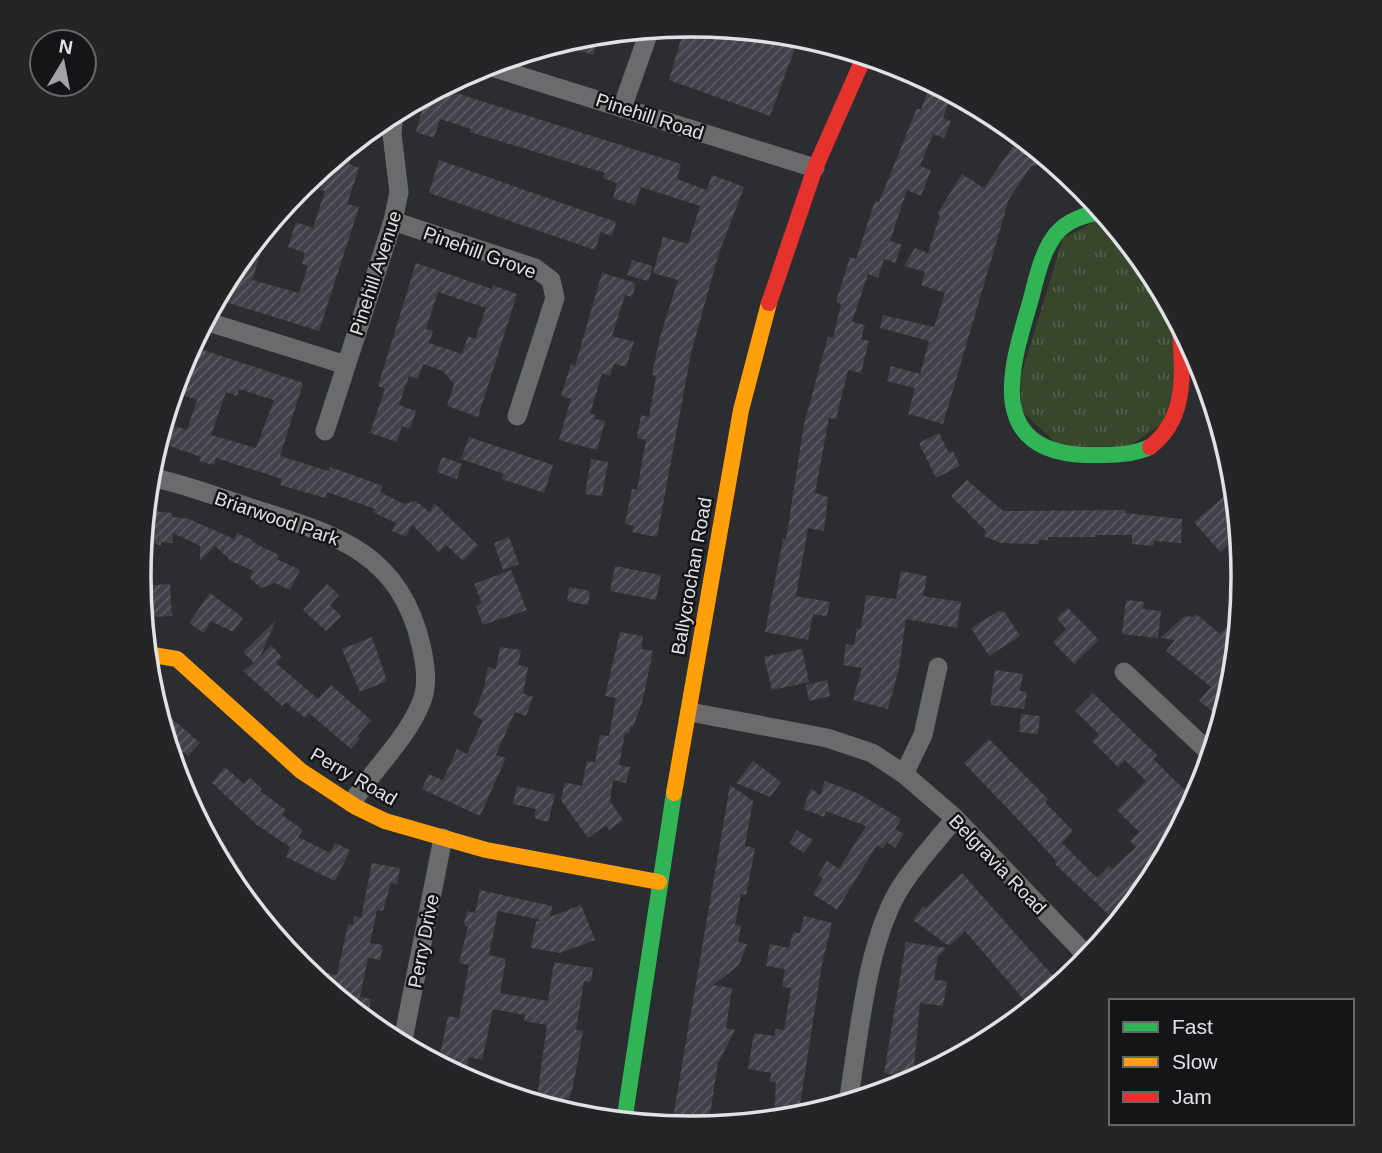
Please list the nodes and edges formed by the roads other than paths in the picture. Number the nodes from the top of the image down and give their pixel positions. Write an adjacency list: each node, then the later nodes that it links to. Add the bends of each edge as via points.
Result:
1 (646, 39): 4 (street)
2 (861, 64): 6 (street, Ballycrochan Road)
3 (503, 71): 4 (street, Pinehill Road)
4 (622, 108): 6 (street, Pinehill Road)
5 (393, 127): 8 (street, Pinehill Avenue, via 399,192)
6 (815, 168): 18 (street, Ballycrochan Road, via 776,276 741,410)
7 (1092, 215): 10 (street, via 1069,222 1051,236 1040,264 1010,385 1015,415 1029,435 1051,451 1087,457 1148,448 1177,411)
8 (393, 221): 11 (street, Pinehill Avenue); 12 (street, Pinehill Grove, via 535,268 551,280 555,298)
9 (215, 324): 11 (street)
10 (1182, 354)
11 (346, 365): 13 (street, Pinehill Avenue)
12 (517, 416)
13 (325, 430)
14 (160, 480): 21 (street, Briarwood Park, via 348,542 378,564 404,596 417,626 426,667 422,701)
15 (157, 654): 21 (street, Perry Road, via 177,659 296,766)
16 (938, 667): 20 (street, via 923,735)
17 (1124, 672): 19 (street)
18 (690, 712): 20 (street, Belgravia Road, via 827,738 873,753); 24 (street, Ballycrochan Road)
19 (1203, 746)
20 (904, 774): 22 (street, Belgravia Road)
21 (352, 803): 23 (street, Perry Road, via 385,820)
22 (955, 818): 25 (street, Belgravia Road); 27 (street, via 902,885 888,913 874,953)
23 (443, 838): 24 (street, Perry Road); 26 (street, Perry Drive)
24 (659, 882): 28 (street, Ballycrochan Road)
25 (1081, 949)
26 (404, 1033)
27 (850, 1092)
28 (625, 1112)

